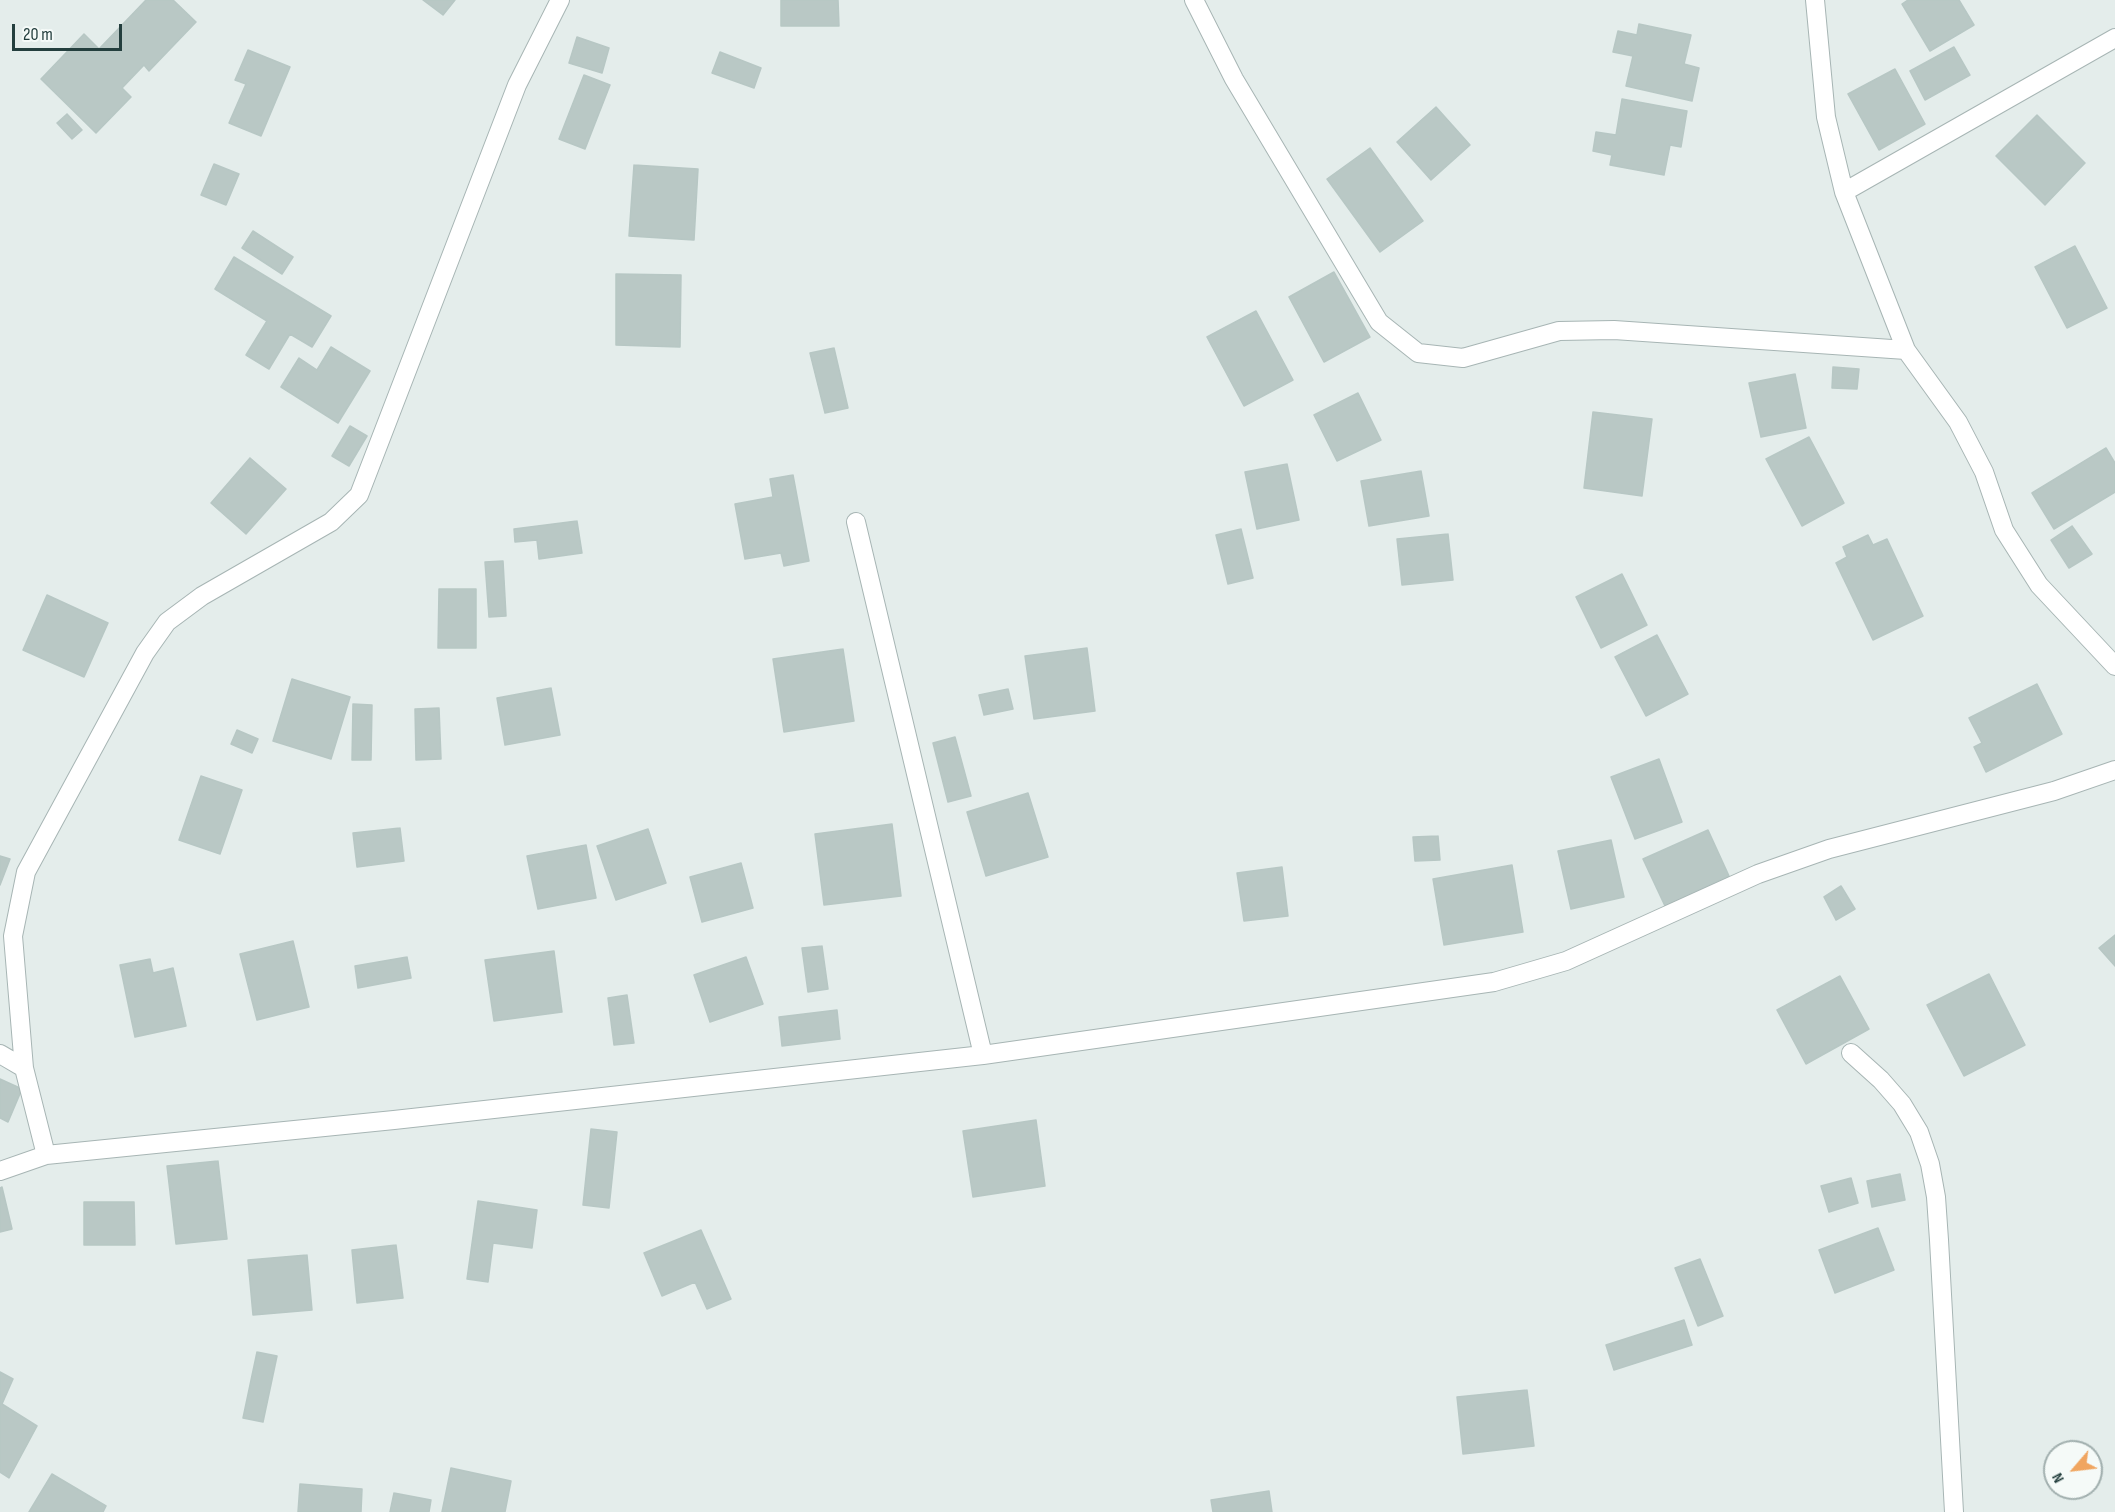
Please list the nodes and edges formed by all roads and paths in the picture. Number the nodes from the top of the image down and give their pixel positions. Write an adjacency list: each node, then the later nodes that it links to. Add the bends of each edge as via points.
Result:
1 (560, 0): 13 (street, via 517,85 359,495 331,522 202,596 167,622 145,653 26,872 13,936)
2 (1194, 0): 6 (street, via 1234,79 1379,322 1418,353 1463,358 1558,331 1614,330)
3 (1815, 0): 5 (street, via 1826,117)
4 (2115, 38): 5 (street)
5 (1844, 192): 6 (street)
6 (1906, 350): 8 (street, via 1958,422 1984,472 2004,530 2039,585)
7 (856, 522): 12 (street)
8 (2115, 666)
9 (2115, 770): 12 (street, via 2054,791 1829,849 1758,874 1566,961 1494,982)
10 (1851, 1053): 16 (street, via 1902,1104 1919,1132 1930,1164 1939,1240)
11 (0, 1054): 13 (street)
12 (983, 1055): 14 (street)
13 (24, 1068): 14 (street)
14 (46, 1155): 15 (street)
15 (0, 1171)
16 (1954, 1512)

